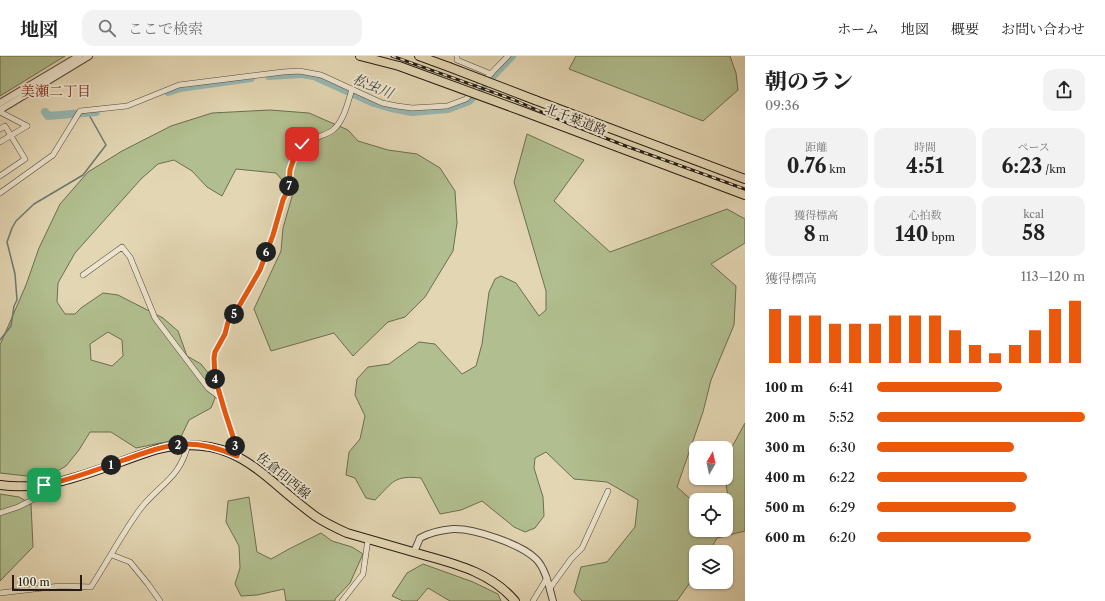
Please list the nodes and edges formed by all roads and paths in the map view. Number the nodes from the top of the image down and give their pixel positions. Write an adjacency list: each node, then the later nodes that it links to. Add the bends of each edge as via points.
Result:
1 (79, 56): 12 (street)
2 (89, 56): 13 (street)
3 (360, 56): 9 (main road, 北千葉道路)
4 (372, 56): 9 (main road, 北千葉道路)
5 (419, 56): 8 (main road, 北千葉道路)
6 (457, 56): 10 (street, via 457,60)
7 (508, 56): 10 (street)
8 (426, 58): 18 (main road, 北千葉道路, bridge)
9 (399, 66): 20 (main road, 北千葉道路, bridge)
10 (491, 74): 11 (street, via 466,99 448,106 397,106 382,103)
11 (352, 89): 19 (street, via 321,75 299,71 283,72 179,85 127,106 80,111 53,155); 22 (street, via 336,127 315,138 311,143 302,144 293,161 289,187 260,270 228,322 225,334 215,352 215,378)
12 (0, 103)
13 (0, 111): 15 (street, via 27,126)
14 (0, 129): 15 (street, via 5,126)
15 (11, 135): 16 (street); 17 (street, via 25,159)
16 (0, 142)
17 (0, 176)
18 (745, 179)
19 (0, 193)
20 (745, 195)
21 (83, 275): 22 (street, via 122,247 130,257 155,318 208,388)
22 (221, 398): 24 (street, via 238,452)
23 (188, 444): 24 (main road, 佐倉印西線, via 224,450); 26 (main road, 佐倉印西線, via 158,448 66,480); 31 (street, via 177,472 139,510)
24 (237, 456): 29 (main road, 佐倉印西線, via 249,462 316,516 347,532)
25 (0, 485): 26 (main road, 佐倉印西線)
26 (44, 485): 28 (street, via 44,494)
27 (608, 491): 33 (street, via 582,548)
28 (0, 513)
29 (368, 539): 30 (main road, 佐倉印西線); 36 (street, via 363,574)
30 (414, 552): 32 (street, via 420,538 424,536 453,530 477,533 522,548 541,564); 37 (main road, 佐倉印西線, via 479,573 499,586)
31 (112, 555): 34 (street, via 91,587 60,586); 35 (street, via 130,562)
32 (546, 578): 33 (street); 38 (street)
33 (550, 588): 39 (street)
34 (0, 593)
35 (160, 601)
36 (342, 601)
37 (515, 601)
38 (533, 601)
39 (553, 601)

